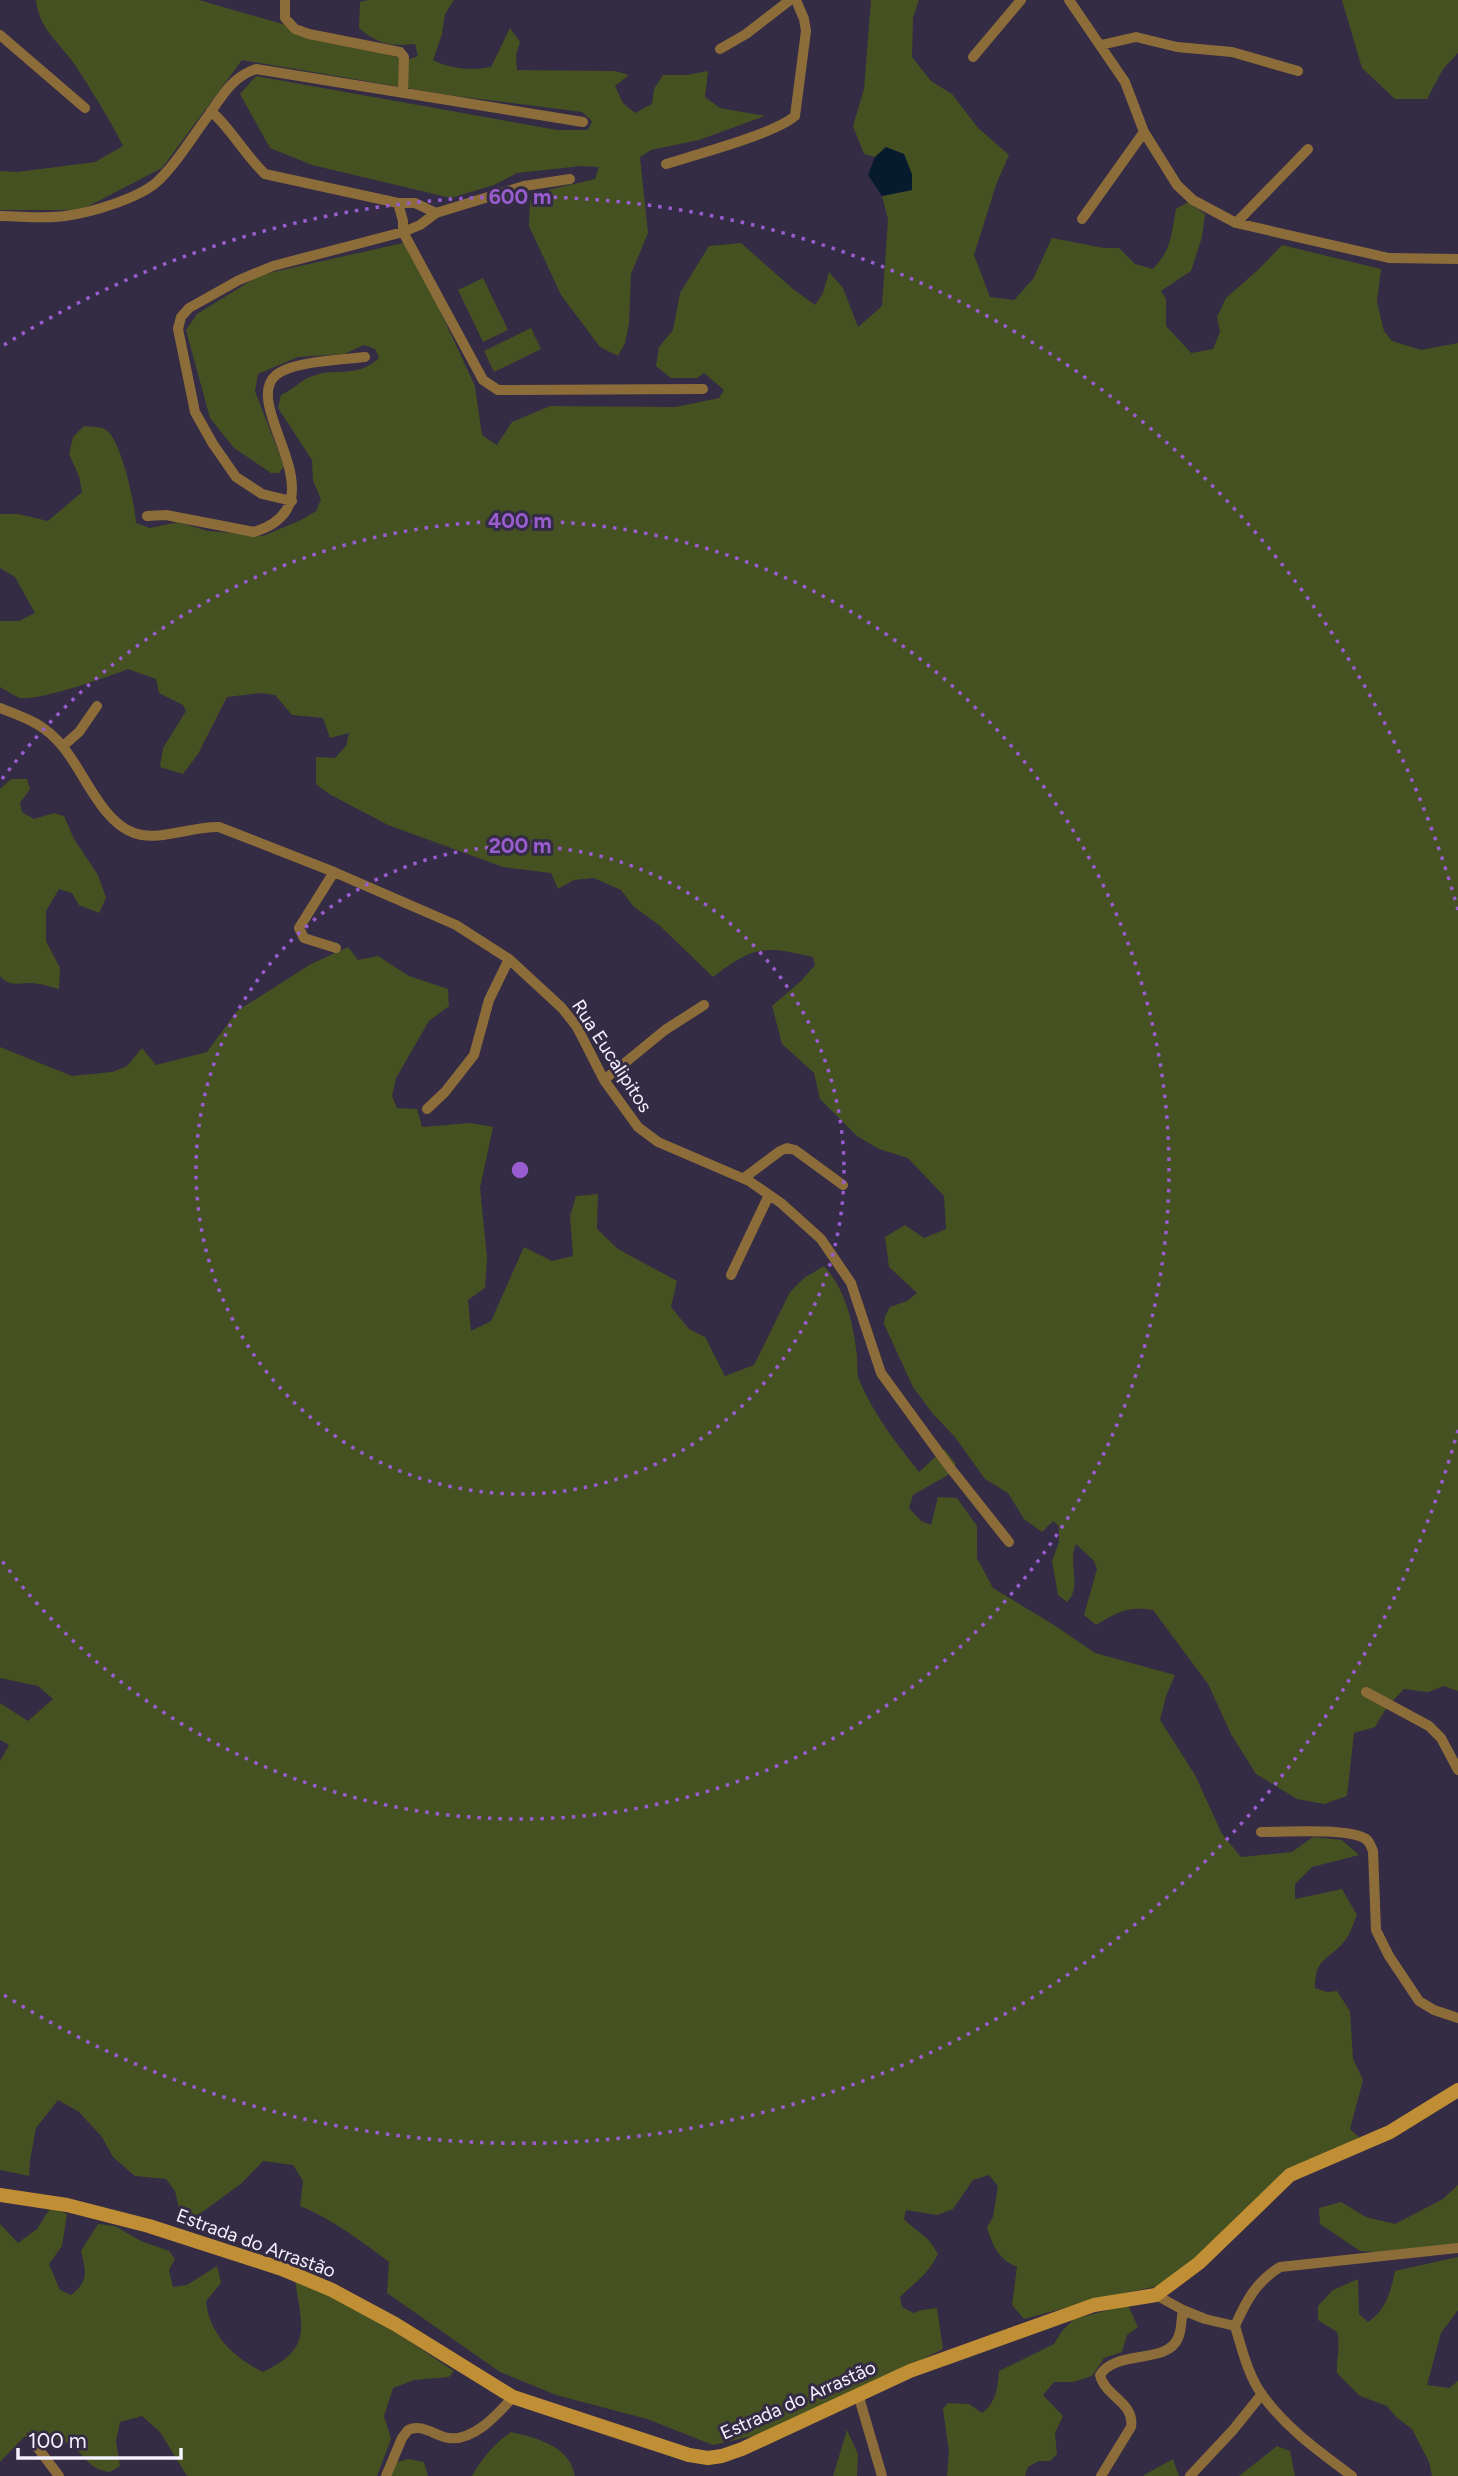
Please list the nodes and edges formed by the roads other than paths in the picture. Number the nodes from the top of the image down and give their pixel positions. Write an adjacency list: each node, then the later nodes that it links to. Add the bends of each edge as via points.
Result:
1 (285, 0): 11 (street, via 285,18 295,29 400,52 404,57)
2 (790, 0): 8 (street)
3 (796, 0): 17 (street, via 806,31 794,116 750,137)
4 (1021, 0): 9 (street)
5 (1069, 0): 7 (street)
6 (0, 35): 12 (street)
7 (1101, 45): 10 (street, via 1136,37 1177,47 1233,52); 15 (street, via 1125,82)
8 (720, 49)
9 (974, 57)
10 (1298, 71)
11 (403, 93): 13 (street, via 256,69 229,85); 14 (street)
12 (85, 108)
13 (211, 111): 19 (street, via 265,174); 21 (street, via 158,182 139,194 64,216)
14 (583, 122)
15 (1144, 132): 22 (street); 23 (street, via 1177,185 1193,200)
16 (1308, 149): 23 (street)
17 (666, 164)
18 (569, 179): 20 (street, via 524,186)
19 (398, 203): 20 (street, via 415,203); 24 (street)
20 (436, 213): 24 (street)
21 (0, 216)
22 (1082, 219)
23 (1236, 223): 25 (street, via 1389,258)
24 (403, 232): 27 (street, via 483,380 498,390); 28 (street, via 273,265 239,280 181,317 178,329 195,412 213,444 236,477 262,494)
25 (1458, 259)
26 (365, 357): 28 (street, via 287,368 268,387 268,404 289,466)
27 (703, 389)
28 (292, 502): 29 (street, via 267,528 254,532 166,515)
29 (147, 516)
30 (97, 706): 32 (street)
31 (0, 708): 32 (street, Rua Eucalipitos, via 38,722)
32 (63, 746): 33 (street, Rua Eucalipitos, via 119,825 135,834 219,827)
33 (334, 872): 34 (street, via 299,928 304,939); 35 (street, Rua Eucalipitos, via 456,925)
34 (336, 948)
35 (509, 959): 37 (street, Rua Eucalipitos, via 577,1027); 38 (street, via 489,1000 474,1055)
36 (705, 1005): 37 (street, via 665,1030)
37 (604, 1080): 39 (street, Rua Eucalipitos, via 638,1127 658,1142)
38 (427, 1109)
39 (744, 1178): 40 (street, via 787,1148); 41 (street, Rua Eucalipitos)
40 (843, 1185)
41 (769, 1195): 42 (street); 43 (street, Rua Eucalipitos, via 821,1239 851,1283 881,1373)
42 (731, 1275)
43 (1009, 1542)
44 (1366, 1692): 45 (street, via 1429,1727 1441,1738)
45 (1458, 1770)
46 (1261, 1832): 47 (street, via 1341,1833 1364,1838 1373,1851 1376,1930 1389,1956 1419,2001)
47 (1458, 2018)
48 (1458, 2090): 51 (street, Estrada do Arrastão, via 1391,2132 1290,2175 1199,2263)
49 (0, 2195): 56 (street, Estrada do Arrastão, via 67,2205 149,2226 282,2269 395,2324)
50 (1458, 2249): 53 (street, via 1279,2267 1257,2285)
51 (1156, 2295): 52 (street); 54 (street, Estrada do Arrastão, via 1094,2305)
52 (1183, 2309): 53 (street); 61 (street, via 1179,2337 1170,2348 1112,2362 1100,2375 1132,2419)
53 (1235, 2326): 55 (street)
54 (858, 2394): 56 (street, Estrada do Arrastão, via 742,2449 708,2458); 60 (street)
55 (1262, 2395): 62 (street); 63 (street, via 1292,2429)
56 (513, 2397): 59 (street, via 479,2429 464,2436 448,2438 419,2427 408,2430)
57 (37, 2447): 58 (street)
58 (59, 2476)
59 (386, 2476)
60 (882, 2476)
61 (1101, 2476)
62 (1190, 2476)
63 (1352, 2476)

